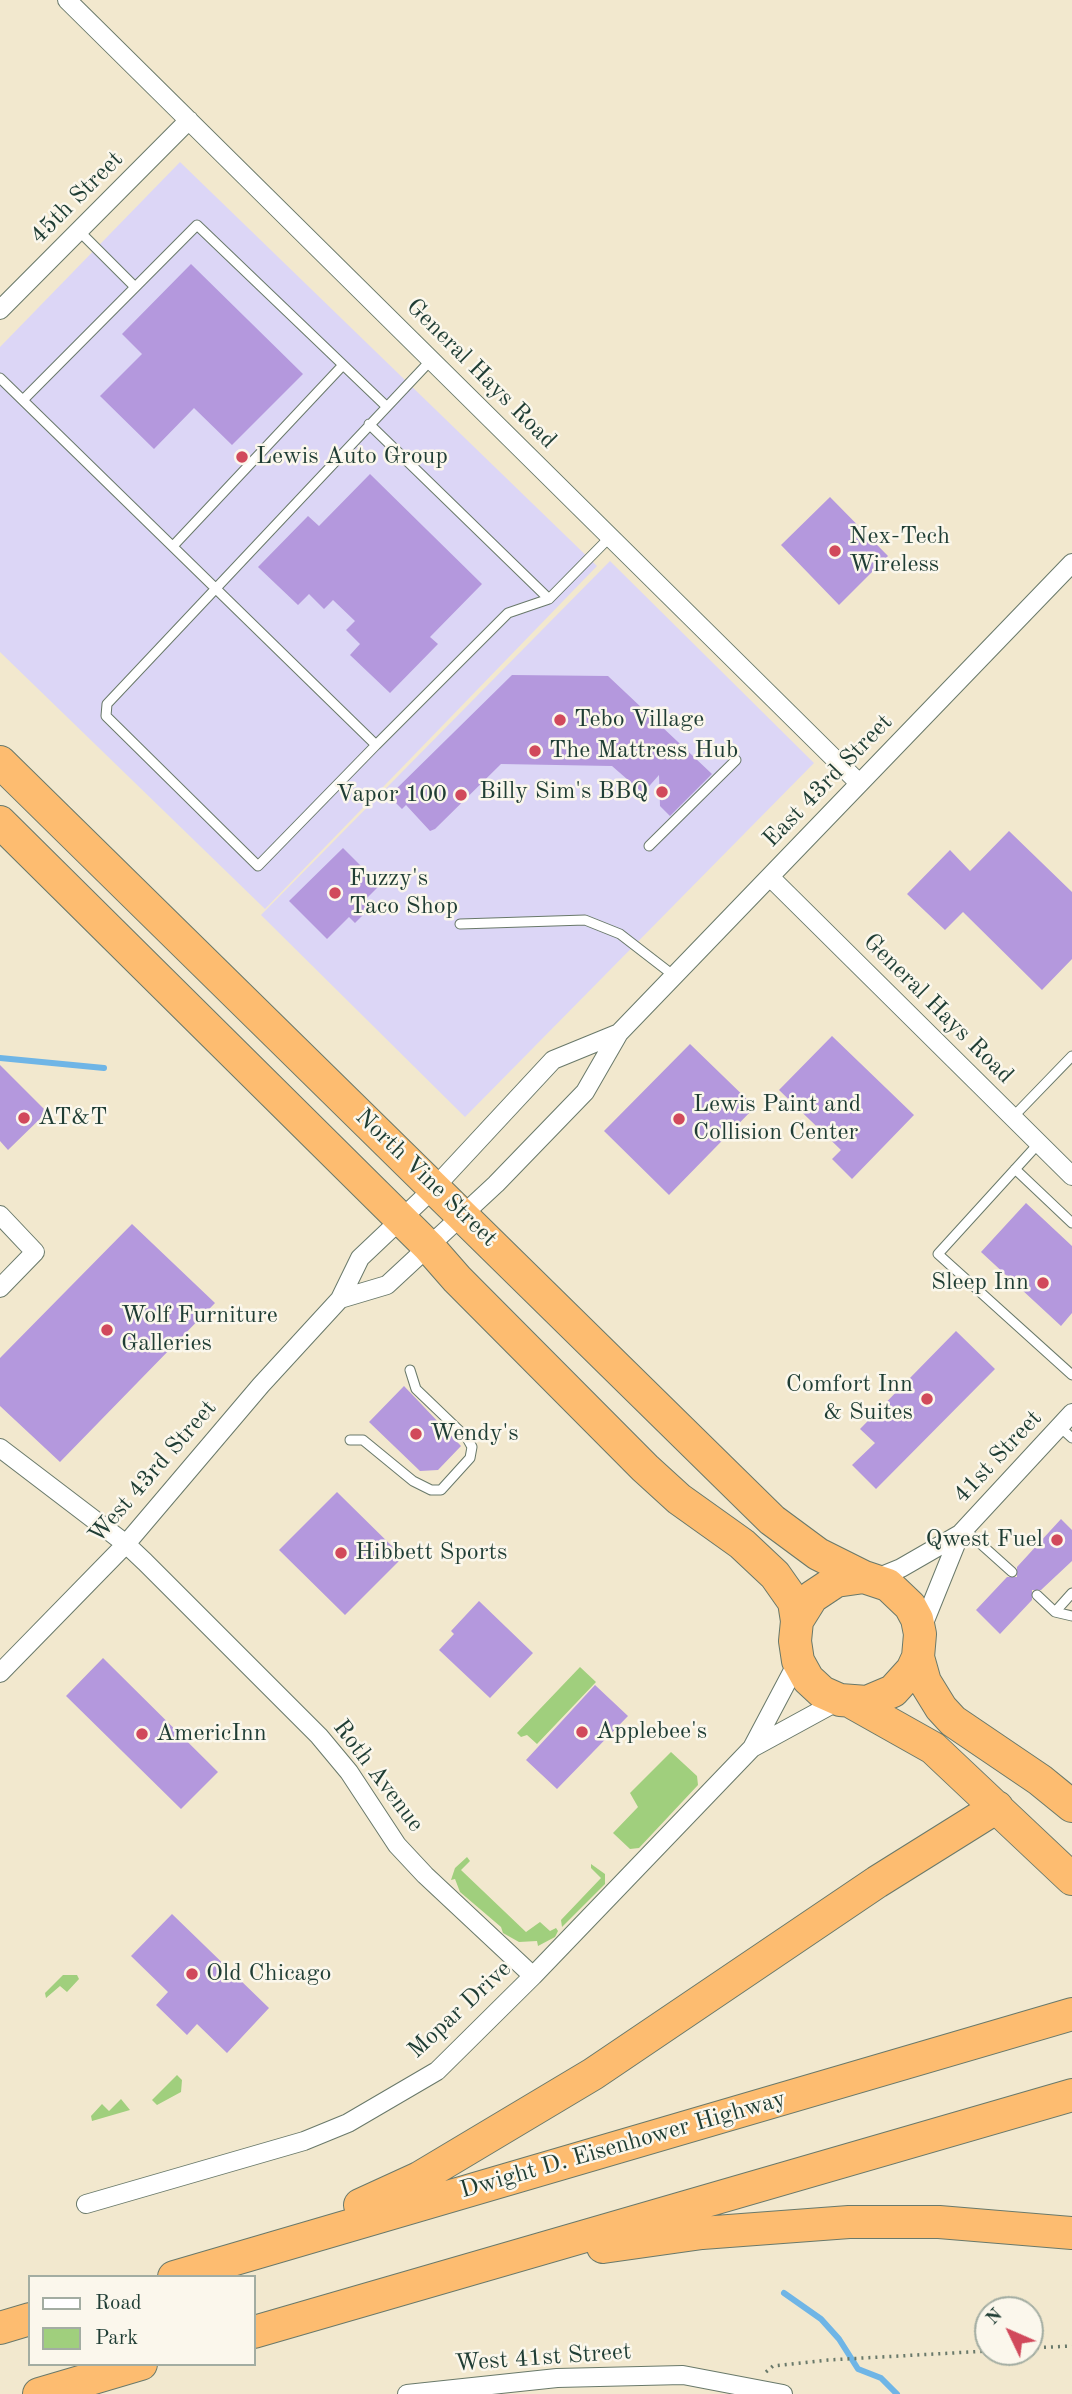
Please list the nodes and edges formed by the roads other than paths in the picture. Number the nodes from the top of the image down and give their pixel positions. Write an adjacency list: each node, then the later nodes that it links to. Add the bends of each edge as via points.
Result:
1 (67, 0): 2 (street, General Hays Road)
2 (189, 120): 3 (street, 45th Street); 6 (street, General Hays Road)
3 (79, 231): 4 (lane); 5 (street, 45th Street)
4 (135, 287): 7 (lane, via 197,225); 9 (lane)
5 (0, 310)
6 (432, 359): 10 (lane); 12 (street, General Hays Road)
7 (343, 365): 10 (lane); 13 (lane)
8 (0, 378): 9 (lane)
9 (23, 400): 13 (lane)
10 (386, 406): 11 (lane)
11 (369, 424): 15 (lane); 16 (lane)
12 (609, 538): 16 (lane); 20 (street, General Hays Road)
13 (174, 545): 15 (lane)
14 (1072, 563): 20 (street, East 43rd Street)
15 (215, 586): 17 (lane); 17 (lane, via 107,704 106,716 258,866)
16 (548, 599): 17 (lane, via 508,613)
17 (376, 745)
18 (736, 760): 22 (lane)
19 (0, 762): 32 (highway, North Vine Street)
20 (859, 783): 23 (street, East 43rd Street)
21 (0, 822): 35 (highway, North Vine Street)
22 (649, 846)
23 (769, 877): 25 (street, East 43rd Street); 28 (street, General Hays Road)
24 (460, 924): 25 (lane, via 585,920 620,934)
25 (673, 975): 26 (street, East 43rd Street)
26 (619, 1033): 32 (street, East 43rd Street, via 553,1060); 33 (street, East 43rd Street, via 585,1092)
27 (1072, 1056): 28 (lane)
28 (1013, 1117): 29 (street, General Hays Road)
29 (1039, 1143): 30 (lane); 31 (street, General Hays Road)
30 (1015, 1169): 36 (lane); 41 (lane, via 939,1254)
31 (1072, 1176)
32 (435, 1186): 33 (highway, North Vine Street); 35 (street, East 43rd Street)
33 (463, 1214): 37 (street, East 43rd Street); 50 (highway, North Vine Street, via 772,1520 818,1554)
34 (0, 1215): 38 (street, via 35,1252)
35 (400, 1219): 37 (highway, North Vine Street); 39 (street, East 43rd Street, via 360,1258)
36 (1072, 1223)
37 (429, 1247): 39 (street, East 43rd Street, via 387,1285); 55 (highway, North Vine Street, via 645,1468 775,1575 794,1602)
38 (0, 1288)
39 (340, 1299): 48 (street, West 43rd Street)
40 (1072, 1358): 41 (lane)
41 (1063, 1367): 43 (lane)
42 (410, 1370): 45 (lane, via 416,1389 467,1438 470,1458 441,1490 430,1490 363,1440)
43 (1072, 1375)
44 (1068, 1426): 47 (street, 41st Street)
45 (350, 1440)
46 (0, 1448): 48 (street, Roth Avenue)
47 (962, 1532): 49 (lane); 50 (street, 41st Street, via 901,1568); 56 (street, 41st Street)
48 (126, 1544): 58 (street, West 43rd Street); 64 (street, Roth Avenue, via 319,1735 397,1845)
49 (1012, 1572)
50 (869, 1578): 55 (highway, via 843,1579 823,1587 807,1602); 56 (highway, via 888,1585 905,1600 917,1619)
51 (1072, 1593): 53 (lane)
52 (1037, 1595): 53 (lane)
53 (1055, 1612): 54 (lane)
54 (1072, 1616)
55 (797, 1621): 57 (highway)
56 (919, 1646): 59 (highway, via 912,1670 893,1691 867,1702); 61 (highway, via 925,1682 953,1721)
57 (798, 1661): 59 (highway, via 822,1692); 60 (street, Mopar Drive)
58 (0, 1673)
59 (847, 1701): 60 (street, Mopar Drive); 62 (highway, via 933,1748)
60 (752, 1748): 64 (street, Mopar Drive)
61 (1072, 1806)
62 (997, 1807): 63 (highway); 69 (highway, via 581,2081 419,2178)
63 (1072, 1879)
64 (533, 1976): 67 (street, Mopar Drive, via 437,2071 348,2123 304,2141)
65 (1072, 2014): 69 (highway, Dwight D. Eisenhower Highway)
66 (1072, 2095): 70 (highway)
67 (86, 2204)
68 (1072, 2233): 70 (highway, via 939,2222 849,2222 702,2233)
69 (256, 2252): 71 (highway, Dwight D. Eisenhower Highway)
70 (491, 2263): 74 (highway)
71 (181, 2275)
72 (28, 2320): 73 (highway)
73 (0, 2328)
74 (256, 2331)
75 (134, 2366): 76 (highway)
76 (38, 2394)
77 (407, 2394): 78 (street, West 41st Street, via 557,2378 683,2375)
78 (783, 2394)

